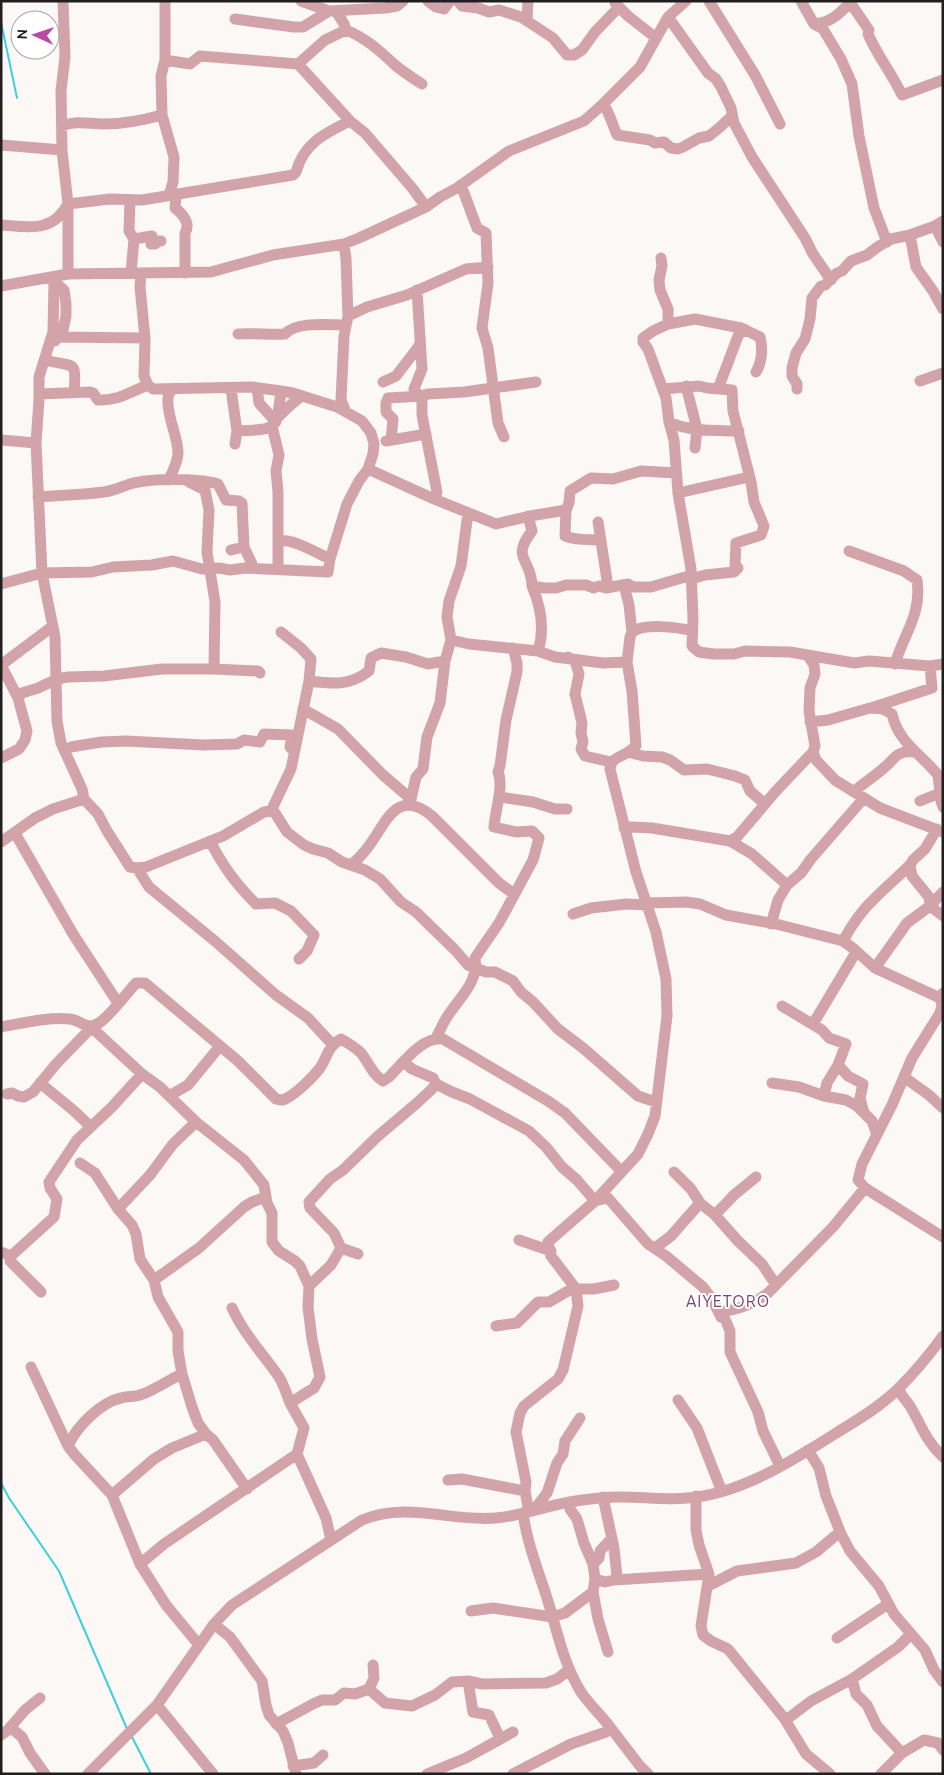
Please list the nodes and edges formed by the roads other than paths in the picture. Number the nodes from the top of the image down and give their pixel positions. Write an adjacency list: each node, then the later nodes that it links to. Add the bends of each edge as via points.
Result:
1 (63, 1): 31 (street)
2 (165, 1): 22 (street)
3 (301, 1): 15 (street)
4 (403, 1): 15 (street, via 386,8)
5 (428, 1): 6 (street, via 444,9)
6 (450, 1)
7 (458, 1): 14 (street, via 462,6 489,12)
8 (528, 1): 18 (street)
9 (686, 1): 16 (street)
10 (709, 1): 30 (street, via 755,75)
11 (801, 1): 19 (street)
12 (850, 2): 19 (street, via 834,18); 24 (street, via 869,30 872,44 902,95)
13 (616, 4): 18 (street, via 574,56 567,55 553,38); 21 (street)
14 (501, 6): 18 (street)
15 (333, 11): 17 (street, via 302,27); 20 (street)
16 (668, 17): 21 (street); 28 (street, via 708,73 716,79)
17 (235, 19)
18 (527, 21)
19 (814, 24): 44 (street, via 823,29 852,84 874,208)
20 (346, 30): 23 (street, via 325,40); 25 (street, via 360,35)
21 (656, 38): 26 (street, via 640,67)
22 (165, 60): 23 (street, via 190,64 200,56); 27 (street, via 160,76)
23 (298, 64): 29 (street)
24 (943, 80)
25 (422, 84)
26 (603, 104): 28 (street, via 617,134 664,142 678,149 708,136); 34 (street, via 584,121 509,151)
27 (162, 114): 31 (street, via 128,122 71,122); 35 (street, via 174,157)
28 (732, 116): 52 (street, via 752,157)
29 (350, 121): 35 (street, via 312,143 293,174); 38 (street, via 365,133)
30 (780, 124)
31 (62, 126): 33 (street)
32 (1, 144): 33 (street)
33 (62, 150): 37 (street)
34 (461, 185): 38 (street); 48 (street, via 477,228 486,233)
35 (172, 195): 36 (street); 50 (street, via 175,208 187,224 184,233)
36 (130, 200): 37 (street); 42 (street, via 129,231)
37 (68, 204): 40 (street, via 62,214 43,227); 51 (street)
38 (426, 207): 46 (street)
39 (939, 223): 41 (street); 45 (street)
40 (1, 225)
41 (910, 235): 44 (street); 55 (street, via 916,267)
42 (134, 239): 43 (street, via 152,236 151,244); 49 (street)
43 (161, 241)
44 (887, 242): 52 (street, via 851,261)
45 (943, 242)
46 (344, 244): 50 (street, via 273,255 211,272); 56 (street)
47 (661, 258): 57 (street, via 660,290 668,309)
48 (488, 267): 54 (street, via 466,270); 73 (street, via 482,328)
49 (136, 273): 50 (street); 51 (street); 61 (street)
50 (185, 273)
51 (60, 277): 53 (street); 60 (street, via 66,304 64,323); 63 (street, via 53,332)
52 (831, 280): 77 (street, via 821,286 812,298 805,339 792,368)
53 (1, 286)
54 (417, 290): 56 (street, via 357,311); 62 (street)
55 (942, 306)
56 (347, 320): 59 (street, via 304,325 289,329 285,334); 83 (street)
57 (668, 324): 58 (street, via 694,319); 75 (street, via 643,338)
58 (744, 329): 64 (street, via 760,336 762,345); 76 (street, via 738,336)
59 (238, 334)
60 (57, 337): 61 (street); 63 (street)
61 (145, 338): 69 (street, via 144,376)
62 (420, 342): 67 (street, via 396,376); 82 (street, via 422,369 414,389)
63 (45, 358): 79 (street, via 74,368); 80 (street, via 39,376)
64 (756, 372)
65 (943, 373): 66 (street)
66 (920, 381)
67 (383, 382)
68 (536, 382): 73 (street)
69 (148, 385): 74 (street, via 153,389); 79 (street, via 122,397 105,400 98,400 90,392)
70 (686, 386): 75 (street); 76 (street); 86 (street)
71 (231, 388): 72 (street); 74 (street); 87 (street)
72 (257, 388): 78 (street); 84 (street, via 259,403)
73 (493, 388): 82 (street); 90 (street, via 498,423)
74 (174, 389): 100 (street, via 168,398 177,440)
75 (663, 389): 85 (street)
76 (718, 389): 88 (street, via 732,390)
77 (797, 389)
78 (281, 391): 81 (street); 84 (street)
79 (74, 393): 80 (street)
80 (39, 394): 93 (street)
81 (302, 396): 83 (street); 84 (street)
82 (422, 396): 89 (street); 92 (street, via 388,398 386,412 393,420)
83 (341, 406): 95 (street, via 362,421)
84 (275, 422): 87 (street, via 254,430); 109 (street, via 279,455 276,471)
85 (669, 422): 86 (street); 98 (street, via 674,440)
86 (697, 429): 88 (street); 96 (street)
87 (237, 431): 94 (street)
88 (739, 431): 99 (street)
89 (426, 434): 92 (street); 103 (street, via 437,492)
90 (504, 436)
91 (1, 440): 93 (street)
92 (391, 440): 95 (street)
93 (36, 443): 102 (street)
94 (235, 444)
95 (374, 444): 97 (street)
96 (695, 448)
97 (368, 469): 103 (street); 113 (street, via 347,504)
98 (676, 473): 101 (street); 104 (street, via 641,471 612,479 591,478 570,491)
99 (749, 477): 101 (street); 118 (street, via 754,502 764,526 761,535 736,543 738,568 734,572)
100 (175, 480): 102 (street, via 130,484 106,492); 110 (street, via 206,480 218,484 226,500 241,501); 114 (street, via 195,484 205,490 209,510)
101 (678, 493): 118 (street)
102 (38, 496): 117 (street)
103 (434, 499): 105 (street)
104 (566, 510): 106 (street); 108 (street, via 565,536 573,540)
105 (468, 513): 106 (street, via 496,524); 127 (street, via 461,566 449,601 447,617)
106 (528, 516): 121 (street, via 532,531 521,550 532,576)
107 (598, 522): 108 (street)
108 (602, 540): 122 (street)
109 (278, 541): 113 (street, via 299,544); 116 (street)
110 (244, 547): 111 (street); 115 (street)
111 (231, 550)
112 (849, 551): 134 (street, via 904,570 917,580 917,605 912,626)
113 (330, 558): 116 (street, via 328,572)
114 (209, 568): 115 (street); 117 (street, via 173,561 92,572); 138 (street, via 215,602)
115 (254, 568): 116 (street)
116 (278, 569)
117 (42, 573): 119 (street); 123 (street)
118 (691, 579): 120 (street, via 651,587); 124 (street)
119 (1, 584)
120 (624, 585): 122 (street); 126 (street)
121 (532, 586): 122 (street); 129 (street, via 539,602 542,629)
122 (606, 588)
123 (53, 626): 136 (street); 140 (street)
124 (692, 631): 126 (street, via 677,627 636,629); 130 (street, via 692,646 699,652 790,652)
125 (281, 632): 141 (street, via 311,659)
126 (632, 632): 133 (street)
127 (451, 640): 128 (street); 132 (street)
128 (513, 648): 129 (street); 155 (street, via 517,663 498,772)
129 (538, 651): 131 (street)
130 (808, 656): 134 (street, via 854,663); 145 (street, via 814,665)
131 (568, 658): 133 (street, via 603,663); 152 (street, via 575,661 579,674 575,694 582,723 582,749 585,756)
132 (444, 660): 141 (street, via 428,664 381,654 371,658 369,672 357,681); 158 (street, via 440,703 427,737 423,769 416,777)
133 (627, 662): 148 (street, via 636,746)
134 (895, 664): 137 (street)
135 (943, 664): 137 (street)
136 (1, 665): 142 (street)
137 (930, 666): 143 (street, via 932,688)
138 (214, 669): 139 (street); 140 (street, via 162,669)
139 (260, 673)
140 (57, 679): 142 (street, via 22,693); 146 (street, via 57,721)
141 (309, 681): 144 (street)
142 (18, 698): 151 (street, via 27,730 25,740 19,749)
143 (870, 708): 145 (street); 150 (street, via 892,714 895,726)
144 (303, 709): 147 (street); 158 (street, via 338,729)
145 (810, 722): 149 (street)
146 (64, 750): 147 (street, via 101,742 126,741 237,744 244,740 260,742 264,734 292,735 290,747); 156 (street)
147 (294, 751): 162 (street, via 291,769)
148 (628, 752): 152 (street); 159 (street, via 662,757 684,770 707,770 735,776 745,780 750,791)
149 (813, 752): 154 (street, via 827,774); 159 (street)
150 (914, 752): 153 (street, via 938,775); 154 (street, via 895,756 871,780 862,784)
151 (1, 758)
152 (611, 762): 163 (street)
153 (940, 793): 157 (street); 160 (street)
154 (859, 795): 164 (street, via 880,808); 172 (street, via 802,873)
155 (500, 797): 161 (street, via 533,802 555,810); 174 (street, via 494,827 516,832 532,830 539,838 533,860)
156 (84, 798): 165 (street, via 35,818); 171 (street, via 98,814 130,866)
157 (920, 801)
158 (408, 802): 169 (street, via 393,811 366,850); 174 (street, via 421,807)
159 (765, 804): 167 (street)
160 (943, 807)
161 (567, 809)
162 (272, 810): 166 (street); 169 (street, via 287,832 304,845)
163 (624, 828): 167 (street, via 652,828); 175 (street)
164 (940, 830): 170 (street)
165 (15, 833): 168 (street); 186 (street, via 73,934)
166 (210, 841): 171 (street); 182 (street, via 224,868 256,904 275,903 291,911 314,935)
167 (730, 841): 172 (street, via 752,854)
168 (1, 842)
169 (351, 865): 183 (street, via 380,879 468,965)
170 (910, 865): 176 (street, via 912,876 929,897); 180 (street, via 875,898)
171 (137, 868): 192 (street, via 149,887 276,995 308,1018)
172 (787, 885): 179 (street, via 778,900)
173 (943, 892): 176 (street)
174 (514, 894): 183 (street, via 475,958)
175 (647, 904): 177 (street, via 591,908); 179 (street, via 700,904 726,915); 204 (street, via 656,932 667,996)
176 (930, 906): 178 (street); 184 (street, via 907,923)
177 (573, 914)
178 (943, 916)
179 (771, 924): 180 (street)
180 (842, 941): 181 (street)
181 (856, 952): 184 (street); 188 (street)
182 (299, 959)
183 (476, 968): 191 (street, via 471,984 446,1017); 204 (street, via 495,972 513,981 558,1029 638,1096)
184 (875, 968): 185 (street)
185 (941, 996): 197 (street, via 940,1013)
186 (118, 1003): 190 (street); 193 (street, via 136,983 145,983)
187 (782, 1006): 188 (street)
188 (813, 1024): 195 (street, via 829,1038 846,1044)
189 (1, 1027): 190 (street, via 50,1019 73,1019)
190 (91, 1027): 196 (street); 198 (street)
191 (436, 1038): 194 (street, via 423,1042); 211 (street, via 456,1046 565,1113)
192 (332, 1044): 193 (street, via 320,1068 282,1100 276,1099); 194 (street, via 341,1040 350,1044 376,1077 383,1081)
193 (220, 1046): 202 (street, via 188,1085)
194 (404, 1062): 200 (street, via 433,1078)
195 (838, 1065): 203 (street); 206 (street, via 848,1076 863,1084 860,1098)
196 (142, 1074): 202 (street); 208 (street)
197 (904, 1077): 205 (street); 209 (street)
198 (40, 1083): 201 (street, via 24,1097); 208 (street)
199 (772, 1083): 203 (street, via 800,1087)
200 (436, 1084): 216 (street, via 470,1098 528,1131); 222 (street, via 330,1179 310,1202 310,1208 334,1233)
201 (7, 1094)
202 (169, 1096): 207 (street)
203 (824, 1096): 206 (street, via 846,1100)
204 (656, 1102): 211 (street, via 655,1116 638,1154)
205 (943, 1108)
206 (864, 1113): 209 (street, via 872,1121)
207 (196, 1122): 215 (street, via 244,1160 264,1185); 218 (street)
208 (91, 1127): 225 (street, via 77,1140 49,1182 58,1204 54,1217)
209 (877, 1135): 214 (street, via 858,1175)
210 (80, 1163): 218 (street, via 95,1173)
211 (621, 1171): 216 (street)
212 (674, 1172): 217 (street)
213 (756, 1177): 219 (street)
214 (865, 1188): 220 (street); 229 (street, via 833,1227)
215 (266, 1197): 227 (street, via 244,1207 199,1248); 230 (street, via 272,1213 272,1242 300,1266)
216 (595, 1201): 223 (street, via 608,1198); 224 (street, via 548,1242)
217 (700, 1203): 219 (street); 223 (street)
218 (118, 1209): 227 (street, via 132,1225 140,1259)
219 (715, 1216): 229 (street, via 762,1264)
220 (943, 1237)
221 (518, 1240): 224 (street)
222 (341, 1248): 226 (street); 230 (street, via 331,1265)
223 (655, 1248): 234 (street, via 703,1287)
224 (551, 1251): 231 (street, via 551,1256)
225 (6, 1254): 232 (street)
226 (358, 1254)
227 (154, 1280): 238 (street, via 158,1297 178,1332)
228 (614, 1285): 231 (street)
229 (776, 1285): 234 (street, via 755,1301 734,1311)
230 (309, 1286): 241 (street, via 308,1307 320,1376 314,1388)
231 (576, 1288): 235 (street, via 549,1302 538,1302 517,1323); 251 (street, via 578,1306 563,1370 558,1379 524,1406 518,1419 516,1432)
232 (41, 1292)
233 (232, 1308): 241 (street, via 280,1379)
234 (720, 1312): 248 (street, via 730,1331 730,1352)
235 (496, 1326)
236 (943, 1336): 239 (street)
237 (31, 1367): 244 (street)
238 (182, 1374): 243 (street, via 198,1423); 244 (street, via 140,1395 109,1402 80,1427)
239 (898, 1389): 245 (street); 247 (street, via 924,1435)
240 (678, 1400): 252 (street, via 697,1428)
241 (290, 1403): 246 (street, via 304,1428)
242 (580, 1418): 257 (street, via 565,1441 547,1493)
243 (206, 1434): 250 (street); 253 (street, via 154,1459)
244 (68, 1446): 253 (street)
245 (808, 1450): 248 (street); 258 (street, via 819,1468)
246 (297, 1454): 250 (street); 260 (street, via 326,1518)
247 (943, 1457)
248 (780, 1466): 252 (street)
249 (448, 1480): 251 (street, via 462,1479)
250 (247, 1489): 261 (street, via 164,1544)
251 (525, 1491): 257 (street)
252 (722, 1492): 254 (street)
253 (112, 1495): 261 (street)
254 (696, 1496): 255 (street); 265 (street, via 696,1530)
255 (603, 1498): 256 (street); 259 (street)
256 (569, 1502): 257 (street); 262 (street)
257 (529, 1512): 260 (street, via 496,1518 402,1511 377,1514); 269 (street, via 525,1524)
258 (841, 1534): 265 (street, via 796,1563 737,1571); 267 (street, via 850,1551 879,1586)
259 (612, 1538): 262 (street); 264 (street, via 617,1577)
260 (331, 1540): 270 (street, via 236,1595)
261 (140, 1564): 273 (street, via 166,1604)
262 (593, 1564): 263 (street)
263 (595, 1579): 264 (street, via 604,1582); 266 (street)
264 (614, 1580): 265 (street)
265 (709, 1580): 283 (street, via 701,1626 703,1635 728,1649)
266 (592, 1592): 269 (street, via 565,1613); 274 (street)
267 (888, 1604): 271 (street); 272 (street)
268 (471, 1612): 269 (street, via 493,1608)
269 (552, 1617): 276 (street)
270 (214, 1624): 273 (street); 284 (street, via 230,1637 262,1681 267,1710)
271 (911, 1634): 277 (street); 279 (street, via 925,1650)
272 (837, 1638)
273 (199, 1645): 282 (street)
274 (608, 1652)
275 (373, 1665): 280 (street, via 374,1678)
276 (569, 1670): 278 (street, via 546,1683 482,1684); 286 (street, via 581,1692)
277 (852, 1679): 283 (street); 291 (street, via 856,1694)
278 (468, 1681): 280 (street, via 452,1682 412,1706 385,1703); 289 (street, via 473,1712 489,1715)
279 (943, 1682)
280 (369, 1689): 284 (street, via 355,1694 344,1693 335,1700 322,1700)
281 (40, 1698): 285 (street)
282 (157, 1705): 294 (street); 296 (street)
283 (784, 1718): 300 (street, via 806,1754)
284 (276, 1724): 293 (street, via 288,1743)
285 (10, 1727): 288 (street); 295 (street, via 22,1737)
286 (610, 1727): 298 (street); 299 (street)
287 (513, 1732): 289 (street)
288 (1, 1735)
289 (500, 1738): 297 (street, via 466,1758)
290 (941, 1744): 291 (street, via 924,1740)
291 (902, 1753): 301 (street)
292 (324, 1755): 293 (street)
293 (295, 1770)
294 (90, 1773)
295 (45, 1774)
296 (213, 1774)
297 (427, 1774)
298 (513, 1774)
299 (648, 1774)
300 (830, 1774)
301 (881, 1774)

